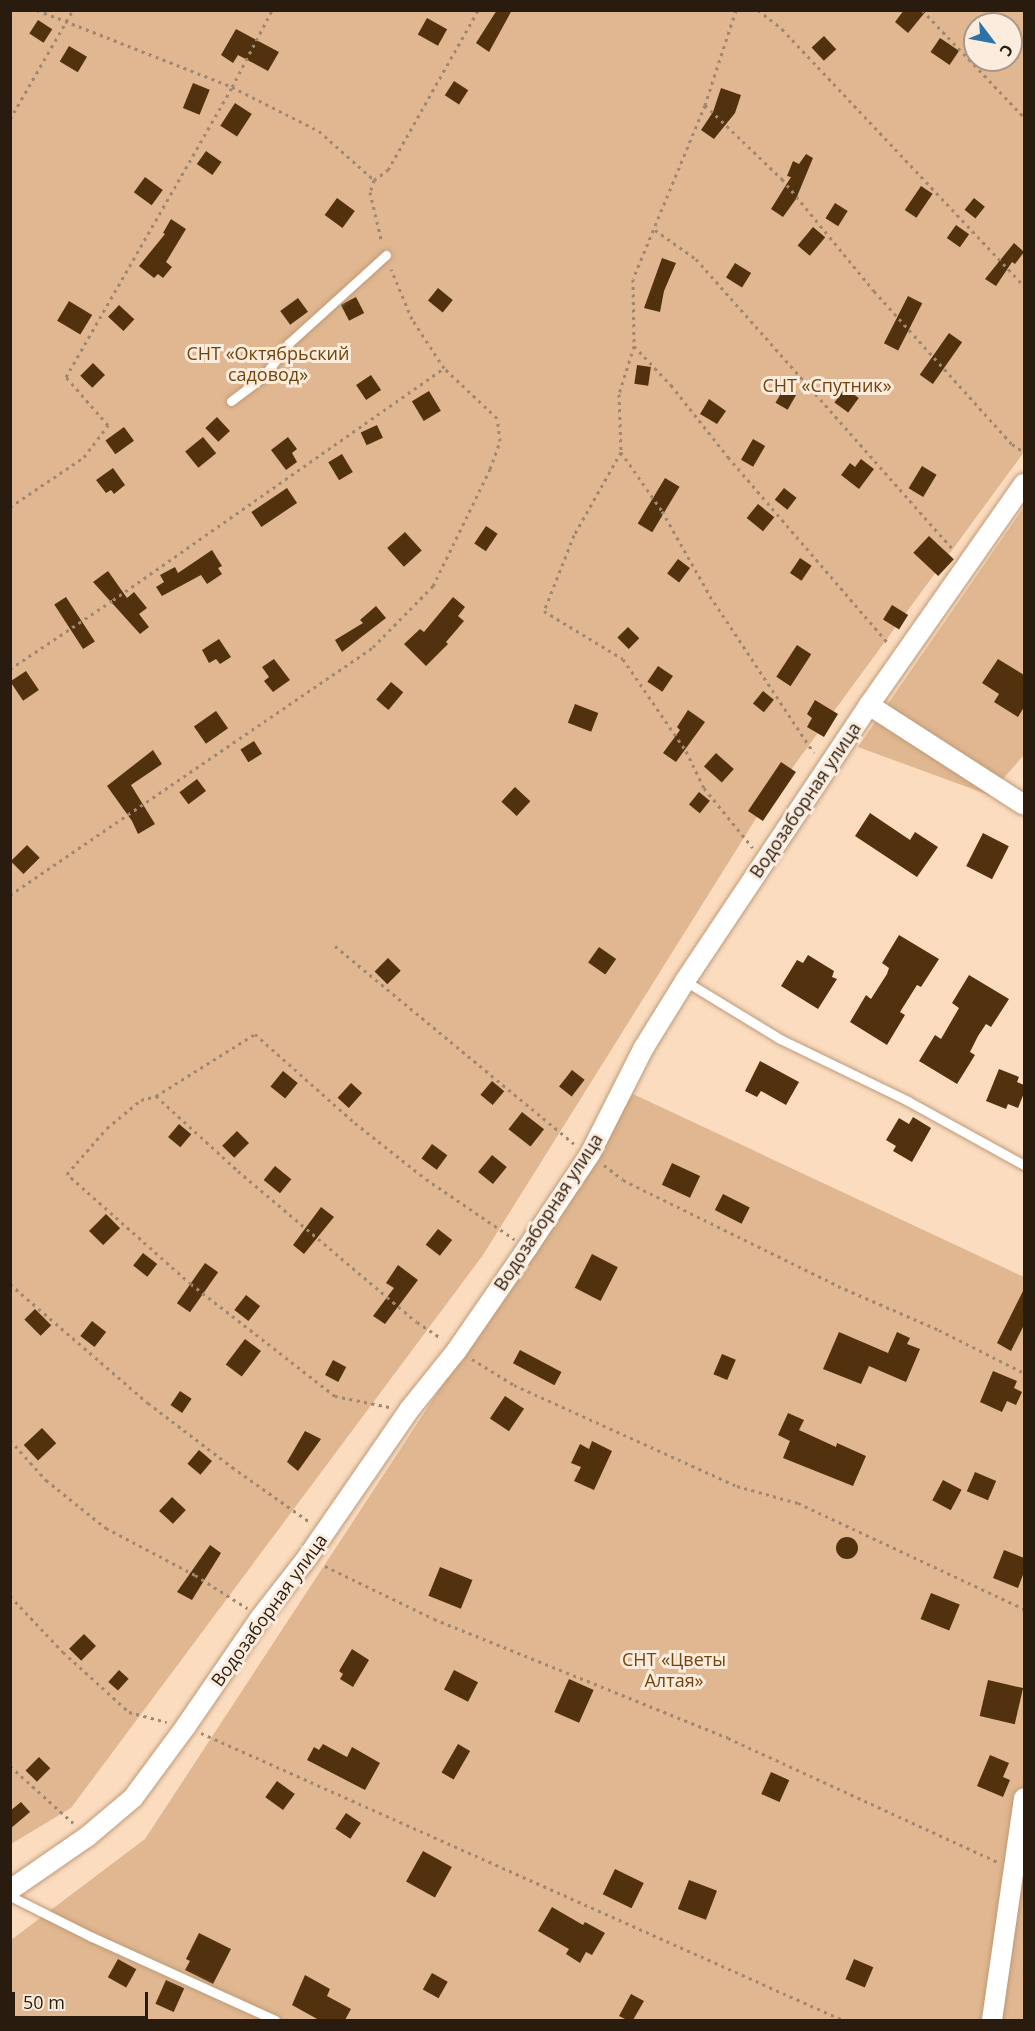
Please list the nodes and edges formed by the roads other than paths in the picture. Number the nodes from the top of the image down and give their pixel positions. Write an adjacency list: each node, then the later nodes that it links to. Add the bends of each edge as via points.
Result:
1 (386, 255): 2 (lane, via 289,343 263,377)
2 (231, 401)
3 (1024, 484): 4 (street, Водозаборная улица)
4 (869, 705): 5 (street); 6 (street, Водозаборная улица)
5 (1024, 804)
6 (685, 981): 7 (lane, via 780,1039 908,1101); 9 (street, Водозаборная улица, via 643,1049 590,1154 528,1247 133,1798 88,1836)
7 (1024, 1165)
8 (1024, 1798): 12 (street)
9 (10, 1890)
10 (10, 1896): 11 (lane)
11 (274, 2020)
12 (992, 2020)

